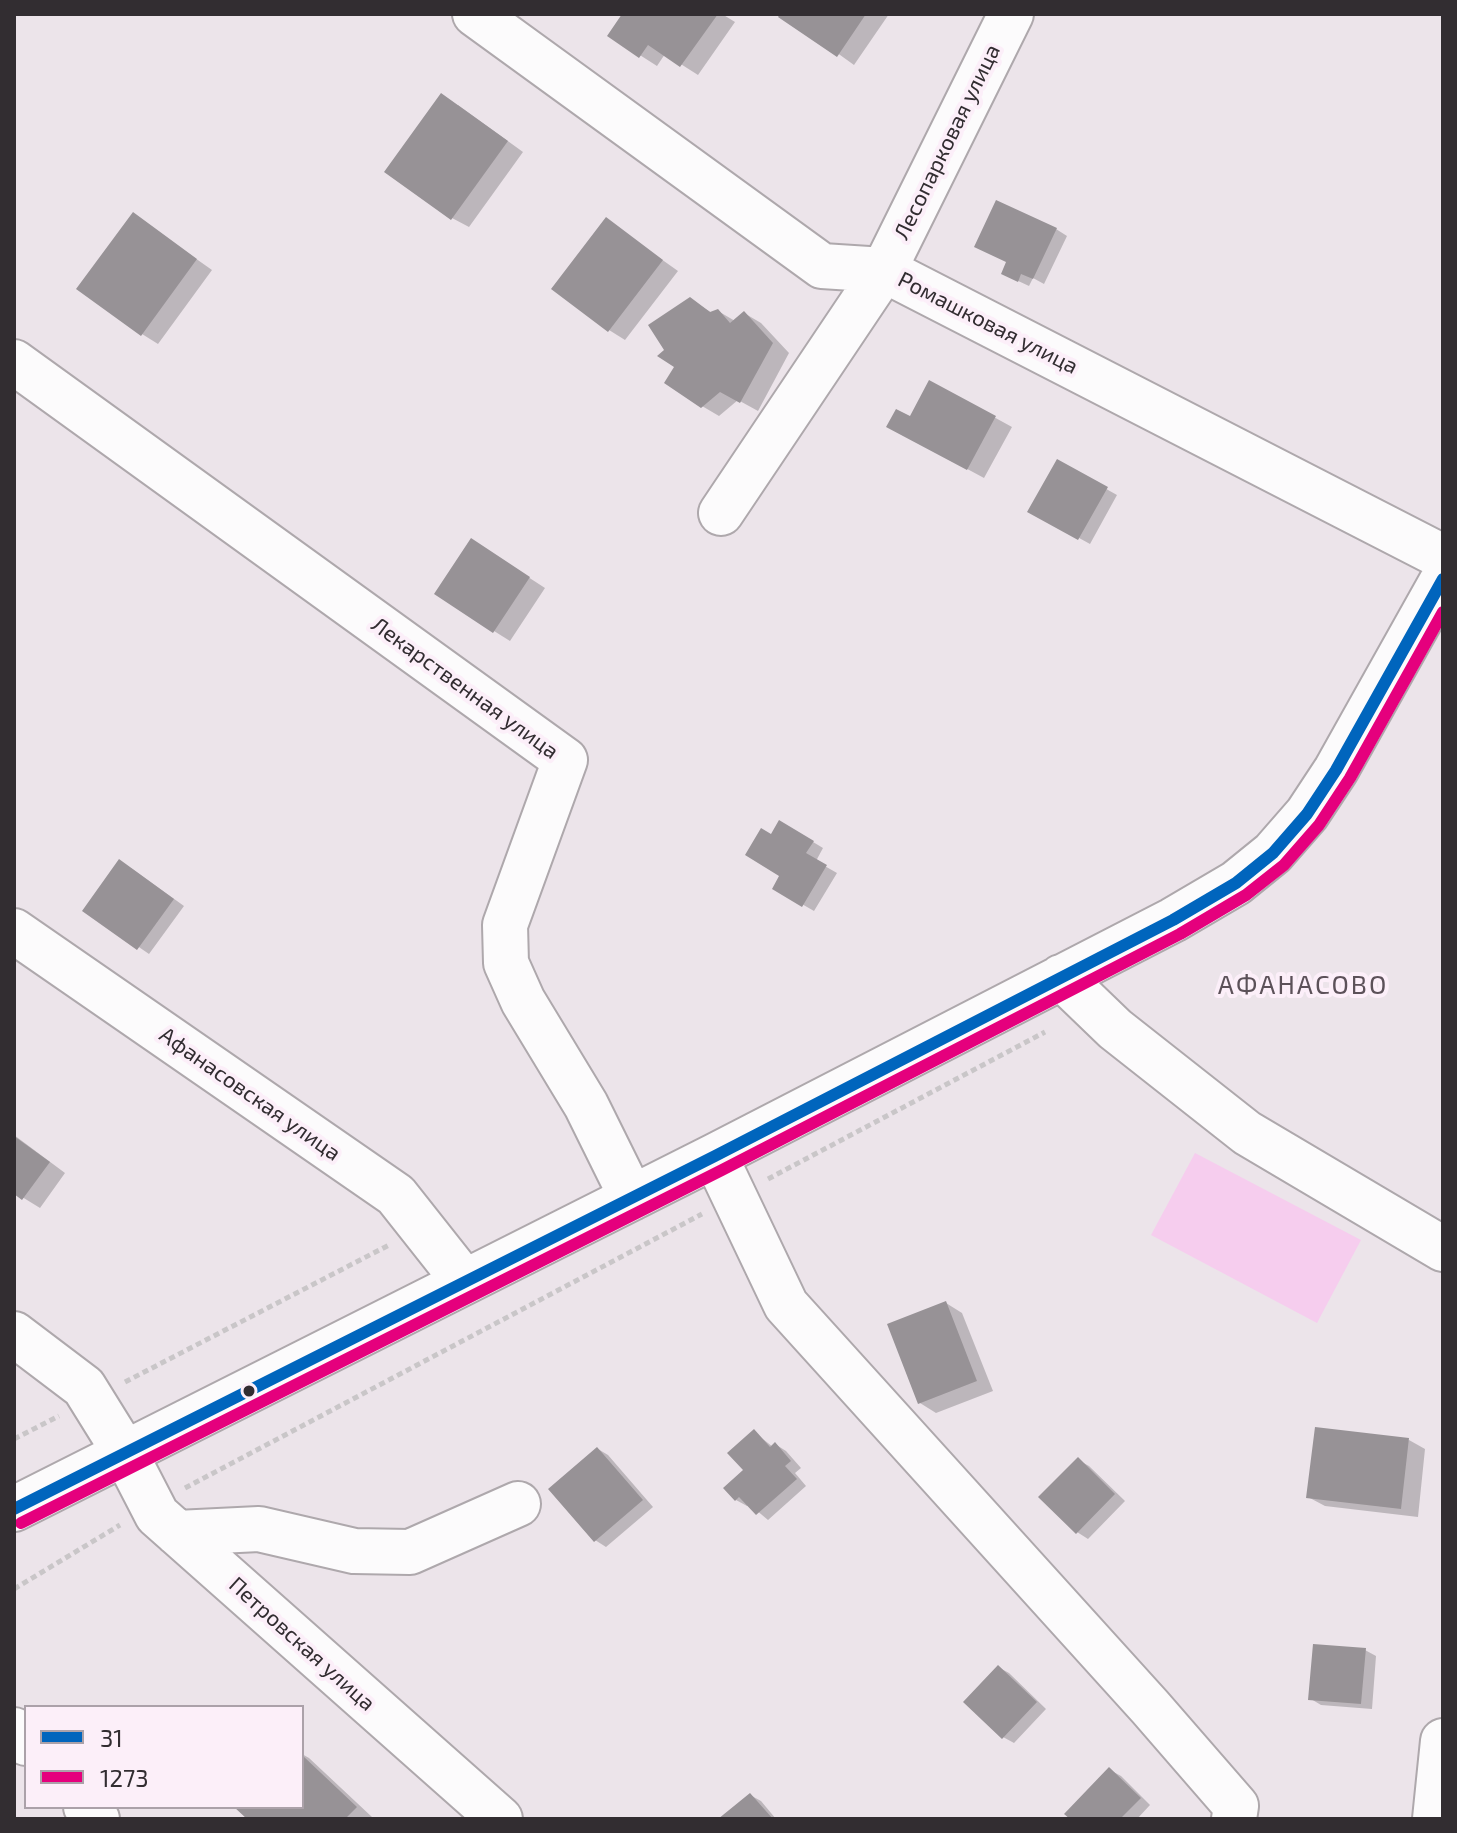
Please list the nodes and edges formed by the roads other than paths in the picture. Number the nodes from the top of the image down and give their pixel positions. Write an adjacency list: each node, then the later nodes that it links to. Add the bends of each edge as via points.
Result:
1 (475, 14): 3 (street, Ромашковая улица, via 822,266)
2 (1011, 14): 3 (street, Лесопарковая улица)
3 (884, 270): 5 (street, Лесопарковая улица); 6 (street, Ромашковая улица)
4 (14, 362): 11 (street, Лекарственная улица, via 565,760 505,925 506,963)
5 (721, 513)
6 (1443, 557)
7 (1443, 579): 9 (street, via 1336,770 1273,853 1236,883 1173,920)
8 (14, 931): 13 (street, Афанасовская улица, via 396,1195)
9 (1061, 977): 10 (street); 12 (street, via 1115,1029 1247,1133)
10 (715, 1156): 11 (street); 21 (street, via 786,1305 1150,1707 1236,1806)
11 (632, 1198): 13 (street)
12 (1443, 1249)
13 (464, 1281): 15 (street)
14 (14, 1334): 15 (street, Петровская улица, via 84,1387)
15 (125, 1453): 17 (street); 18 (street, Петровская улица)
16 (518, 1504): 18 (street, via 410,1552 354,1551 259,1529)
17 (14, 1509)
18 (165, 1519): 20 (street, Петровская улица)
19 (1443, 1741): 22 (street)
20 (500, 1819)
21 (1234, 1819)
22 (1435, 1819)

